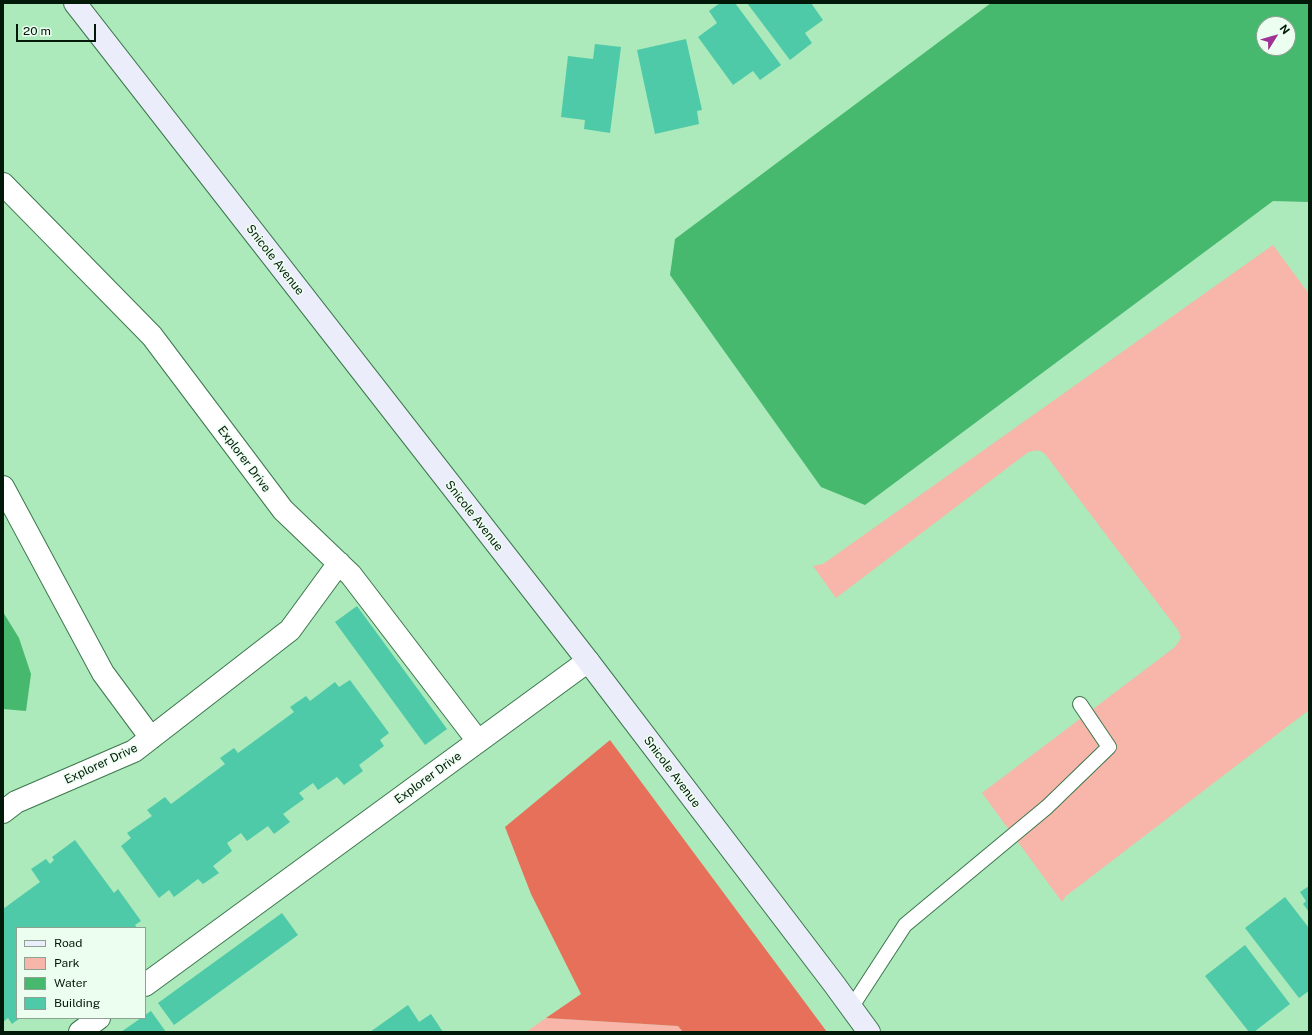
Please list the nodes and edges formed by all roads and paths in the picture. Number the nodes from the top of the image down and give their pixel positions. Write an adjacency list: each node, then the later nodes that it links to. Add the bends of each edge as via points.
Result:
1 (75, 3): 5 (street, Snicole Avenue)
2 (3, 184): 4 (street, Explorer Drive, via 152,336 283,510)
3 (3, 487): 7 (street, Explorer Drive, via 103,673)
4 (339, 563): 7 (street, via 290,630); 8 (street, Explorer Drive, via 351,575)
5 (588, 661): 8 (street, Explorer Drive); 11 (street, Snicole Avenue)
6 (1080, 704): 11 (lane, via 1109,747 1048,807 905,925)
7 (151, 738): 9 (street, Explorer Drive, via 134,752 16,802)
8 (478, 741): 10 (street, Explorer Drive)
9 (3, 812)
10 (146, 984)
11 (851, 1008): 14 (street, Snicole Avenue)
12 (98, 1019): 13 (street)
13 (80, 1032)
14 (869, 1032)

